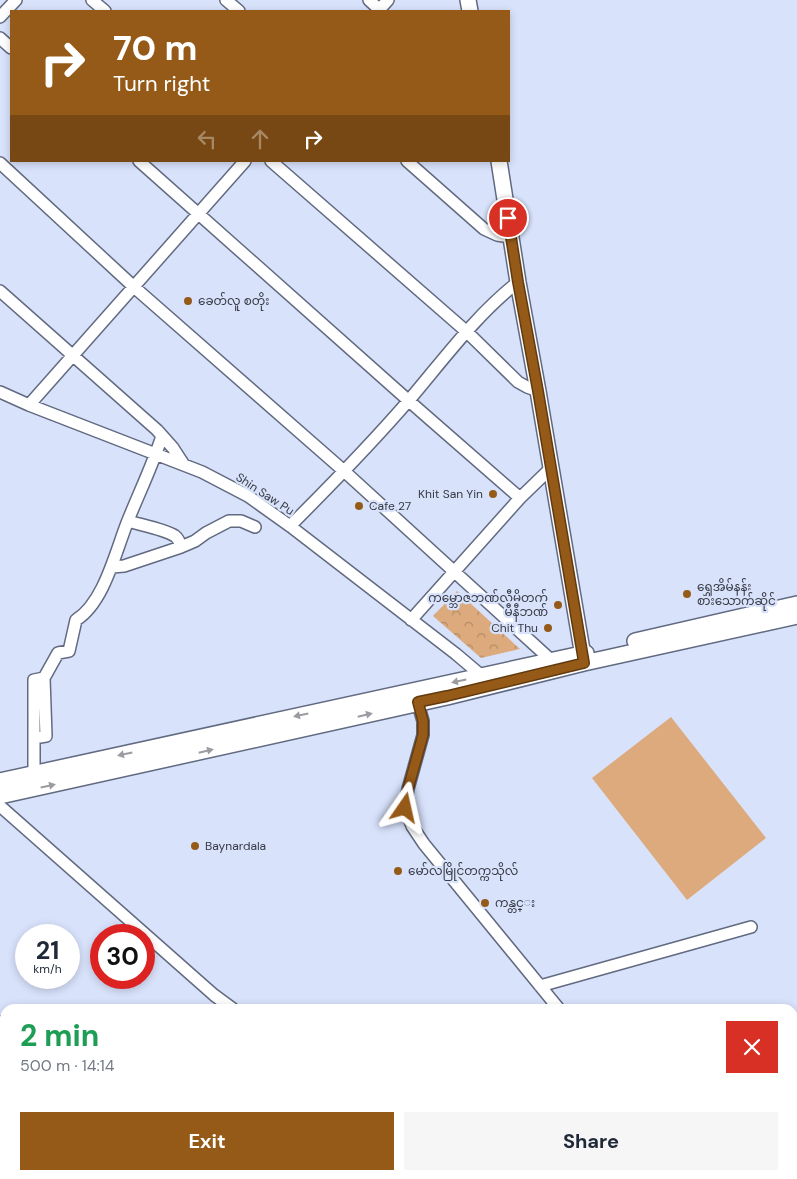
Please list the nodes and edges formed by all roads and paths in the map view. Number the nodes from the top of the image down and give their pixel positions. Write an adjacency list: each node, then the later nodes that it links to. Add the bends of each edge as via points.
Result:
1 (16, 0): 10 (street)
2 (92, 0): 6 (street)
3 (226, 0): 7 (street)
4 (369, 0): 8 (street)
5 (388, 0): 9 (street)
6 (104, 10)
7 (237, 10)
8 (378, 10)
9 (380, 10)
10 (0, 18)
11 (0, 38): 12 (street)
12 (10, 47)
13 (140, 162): 19 (street)
14 (244, 162): 19 (street)
15 (272, 162): 24 (street)
16 (408, 162): 20 (street, via 484,229)
17 (499, 162): 20 (main road)
18 (0, 163): 22 (street)
19 (199, 214): 22 (street); 28 (street)
20 (511, 237): 21 (main road)
21 (518, 282): 24 (street); 26 (main road)
22 (134, 287): 25 (street); 34 (street)
23 (0, 291): 25 (street)
24 (467, 332): 26 (street, via 518,382); 28 (street)
25 (73, 356): 29 (street); 30 (street)
26 (538, 391): 33 (main road)
27 (0, 392): 29 (street, Shin Saw Pu)
28 (409, 401): 34 (street); 35 (street)
29 (29, 405): 31 (street, Shin Saw Pu)
30 (162, 436): 31 (street); 32 (street)
31 (156, 454): 32 (street, Shin Saw Pu); 36 (street)
32 (184, 465): 37 (street, Shin Saw Pu, via 248,496)
33 (551, 468): 35 (street); 45 (main road)
34 (344, 471): 37 (street); 41 (street)
35 (520, 498): 41 (street)
36 (128, 521): 39 (street, via 176,537); 40 (street)
37 (290, 526): 44 (street, Shin Saw Pu)
38 (255, 527): 39 (street, via 241,521 229,521)
39 (181, 547): 40 (street, via 124,566)
40 (112, 566): 50 (street, via 97,596 76,620 69,652 58,653 44,678 34,680)
41 (455, 572): 44 (street); 46 (street)
42 (797, 604): 45 (main road)
43 (797, 616): 45 (main road)
44 (411, 620): 47 (street, Shin Saw Pu)
45 (583, 658): 46 (main road)
46 (553, 665): 47 (main road); 48 (main road, via 447,696)
47 (482, 676): 48 (main road, one-way to 48)
48 (416, 697): 49 (main road); 55 (street, via 423,721 423,735 405,808 412,826)
49 (157, 754): 50 (main road, one-way to 50); 52 (main road, one-way to 49)
50 (34, 774): 51 (main road)
51 (0, 781)
52 (0, 796)
53 (0, 806): 56 (street)
54 (751, 927): 55 (street)
55 (540, 986): 57 (street)
56 (226, 1004)
57 (554, 1004)

